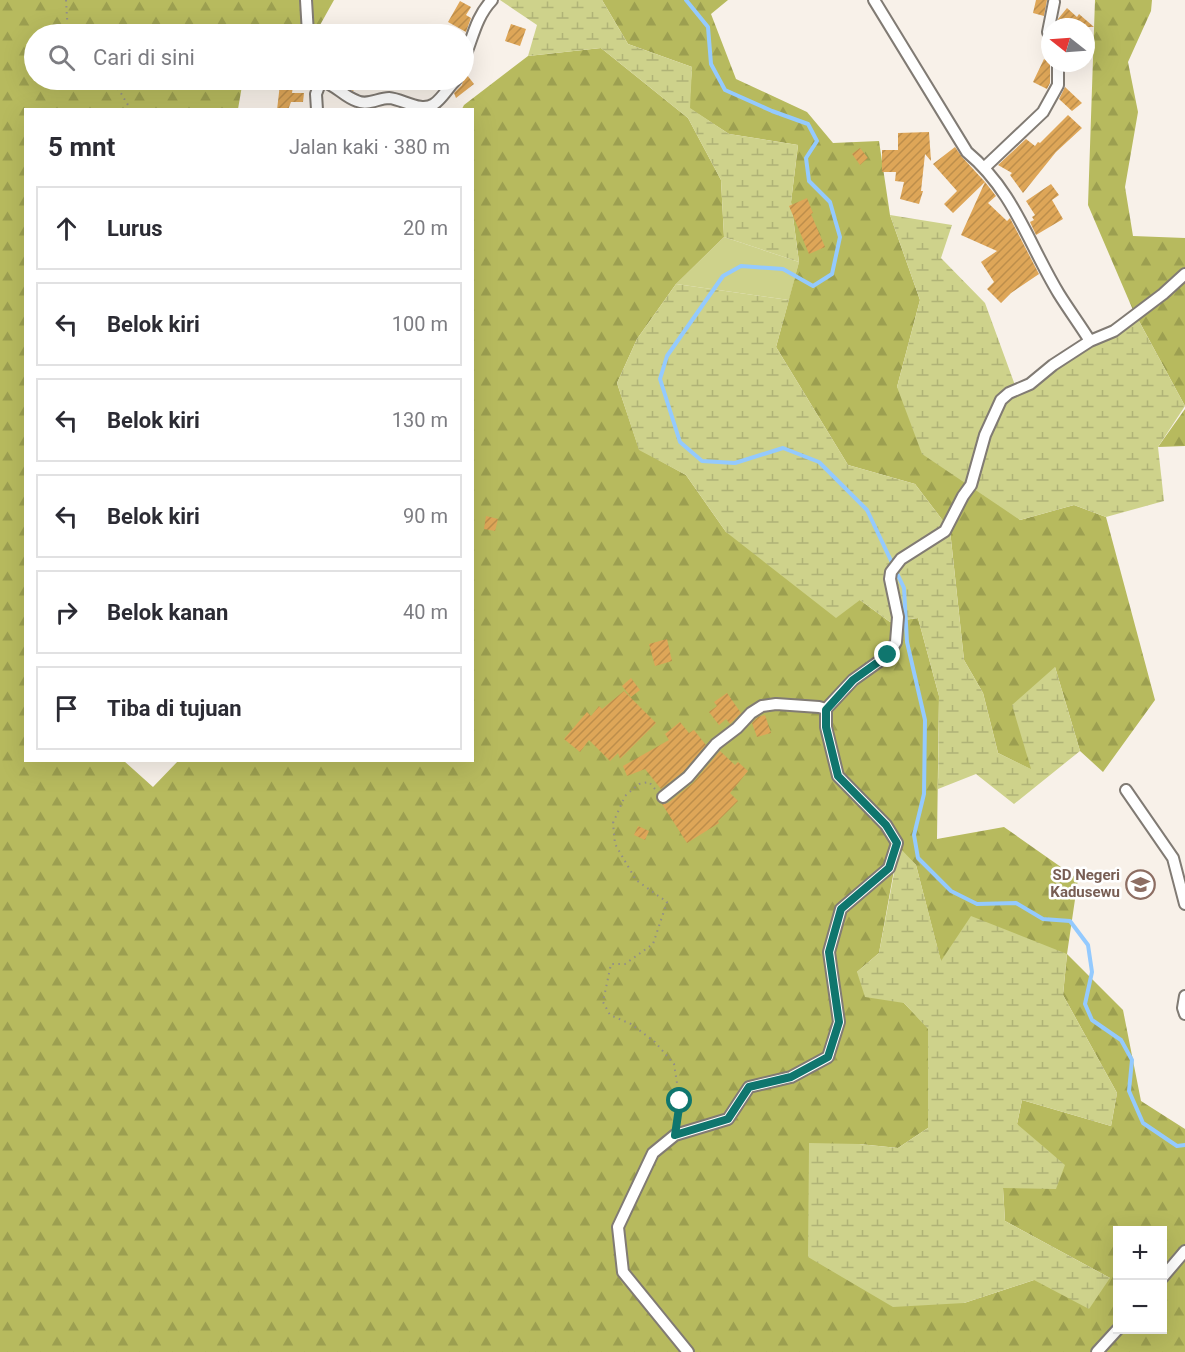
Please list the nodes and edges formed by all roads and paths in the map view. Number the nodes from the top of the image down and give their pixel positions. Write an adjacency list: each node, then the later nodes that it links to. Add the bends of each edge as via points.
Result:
1 (66, 0): 7 (path)
2 (306, 0): 8 (street)
3 (492, 0): 9 (street, via 484,7)
4 (874, 0): 17 (street, via 967,152)
5 (1054, 2): 6 (street)
6 (1051, 18)
7 (67, 24)
8 (307, 24)
9 (474, 30)
10 (1058, 72): 17 (street, via 1058,85 1043,112)
11 (119, 90): 15 (path)
12 (317, 90): 16 (street)
13 (337, 90): 14 (street, via 359,103 389,98 427,107)
14 (447, 90)
15 (130, 108)
16 (317, 108)
17 (985, 167): 19 (street, via 1012,204 1059,294)
18 (1185, 274): 19 (street, via 1114,331)
19 (1090, 340): 20 (street, via 1001,400 985,435 971,485 945,531 901,559 891,572 898,617 896,642 888,655 853,680)
20 (826, 710): 22 (street, via 762,706 716,744 688,777); 26 (street, via 826,727 838,776 886,825 897,843 889,868 841,909 829,952 839,1022 828,1057 791,1077 749,1087 728,1119)
21 (1126, 790): 23 (street, via 1173,858)
22 (663, 797): 26 (path, via 649,782 639,784 626,796 613,823 615,844 636,880 667,902 653,944 625,964 611,964 603,1002 610,1015 631,1024 655,1042 674,1064 680,1101)
23 (1185, 904)
24 (1185, 996): 25 (street)
25 (1185, 1014)
26 (675, 1135): 30 (street, via 653,1153 618,1227 622,1272)
27 (1185, 1251): 28 (street)
28 (1167, 1272)
29 (1113, 1334): 31 (street)
30 (688, 1352)
31 (1097, 1352)

